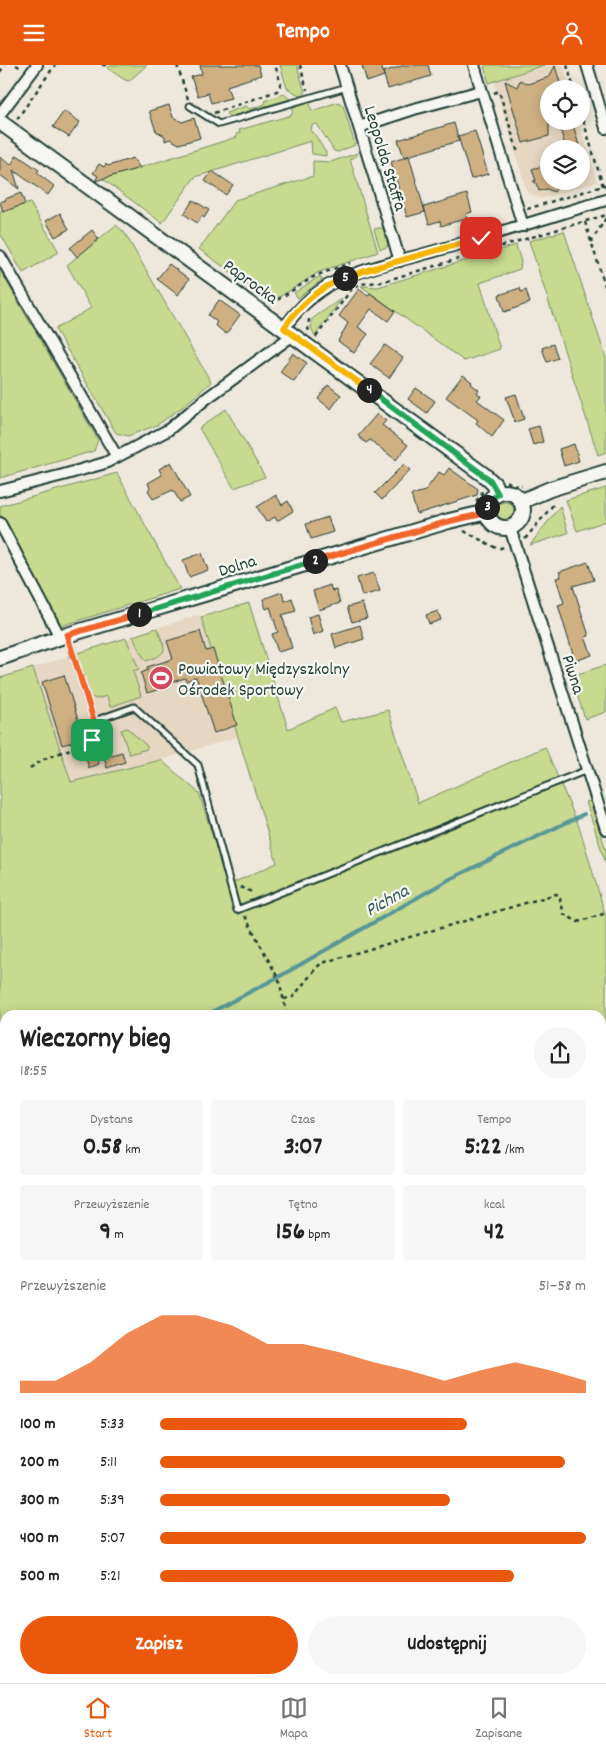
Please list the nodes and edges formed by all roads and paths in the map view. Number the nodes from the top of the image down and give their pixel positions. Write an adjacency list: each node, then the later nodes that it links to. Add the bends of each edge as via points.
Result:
1 (5, 65): 13 (path)
2 (36, 65): 19 (street)
3 (56, 65): 22 (path)
4 (102, 65): 5 (path)
5 (108, 65)
6 (177, 65): 18 (path)
7 (275, 65): 20 (path, via 281,83 276,91)
8 (300, 65): 17 (path)
9 (340, 65): 15 (street, Leopolda Staffa)
10 (474, 65): 16 (street)
11 (566, 65): 14 (path)
12 (587, 65): 24 (street)
13 (0, 72)
14 (571, 80)
15 (347, 87): 17 (lane); 23 (street, Leopolda Staffa)
16 (482, 94): 23 (street, via 414,109); 26 (path, via 499,91); 29 (street)
17 (310, 97): 20 (lane, via 219,123)
18 (190, 106): 20 (lane)
19 (0, 113)
20 (206, 116)
21 (0, 121): 37 (street, Paprocka)
22 (15, 122)
23 (359, 127): 35 (street, Leopolda Staffa)
24 (606, 128)
25 (587, 130): 27 (path)
26 (518, 153)
27 (605, 186): 29 (path)
28 (606, 200): 32 (street)
29 (519, 212): 32 (street)
30 (606, 217): 31 (path); 33 (path)
31 (584, 222): 33 (path); 38 (path, via 381,282 360,284 351,290)
32 (523, 226): 35 (street)
33 (591, 243): 36 (path)
34 (0, 256): 39 (street)
35 (400, 261): 37 (street, via 328,286 299,308)
36 (606, 289)
37 (289, 331): 39 (street, via 168,430); 46 (street, Paprocka, via 484,475 494,484)
38 (315, 338)
39 (118, 457): 45 (street)
40 (606, 472): 44 (street)
41 (506, 480): 42 (path, via 512,485)
42 (525, 486)
43 (484, 487): 48 (path)
44 (550, 489): 47 (street); 52 (path, via 553,505 524,541)
45 (0, 491)
46 (498, 494): 47 (street, via 511,493); 48 (street)
47 (522, 501): 51 (street, via 524,512 520,523)
48 (482, 509): 49 (street, Dolna); 51 (street, via 492,524)
49 (454, 520): 52 (path, via 457,527 498,549); 53 (street, Dolna)
50 (0, 523): 53 (street)
51 (510, 528): 52 (street, Piwna)
52 (515, 543): 57 (street, Piwna)
53 (64, 636): 54 (street, Dolna); 55 (lane)
54 (0, 658)
55 (94, 721): 56 (path, via 89,743 44,759); 60 (lane, via 134,707 198,765 237,910)
56 (30, 769)
57 (587, 770): 58 (street, Piwna); 60 (lane)
58 (606, 829)
59 (235, 882): 60 (path)
60 (242, 908): 62 (path, via 279,980)
61 (606, 913): 62 (path, via 578,921 564,914 556,894 322,963 293,997)
62 (284, 999): 63 (path)
63 (286, 1010)

